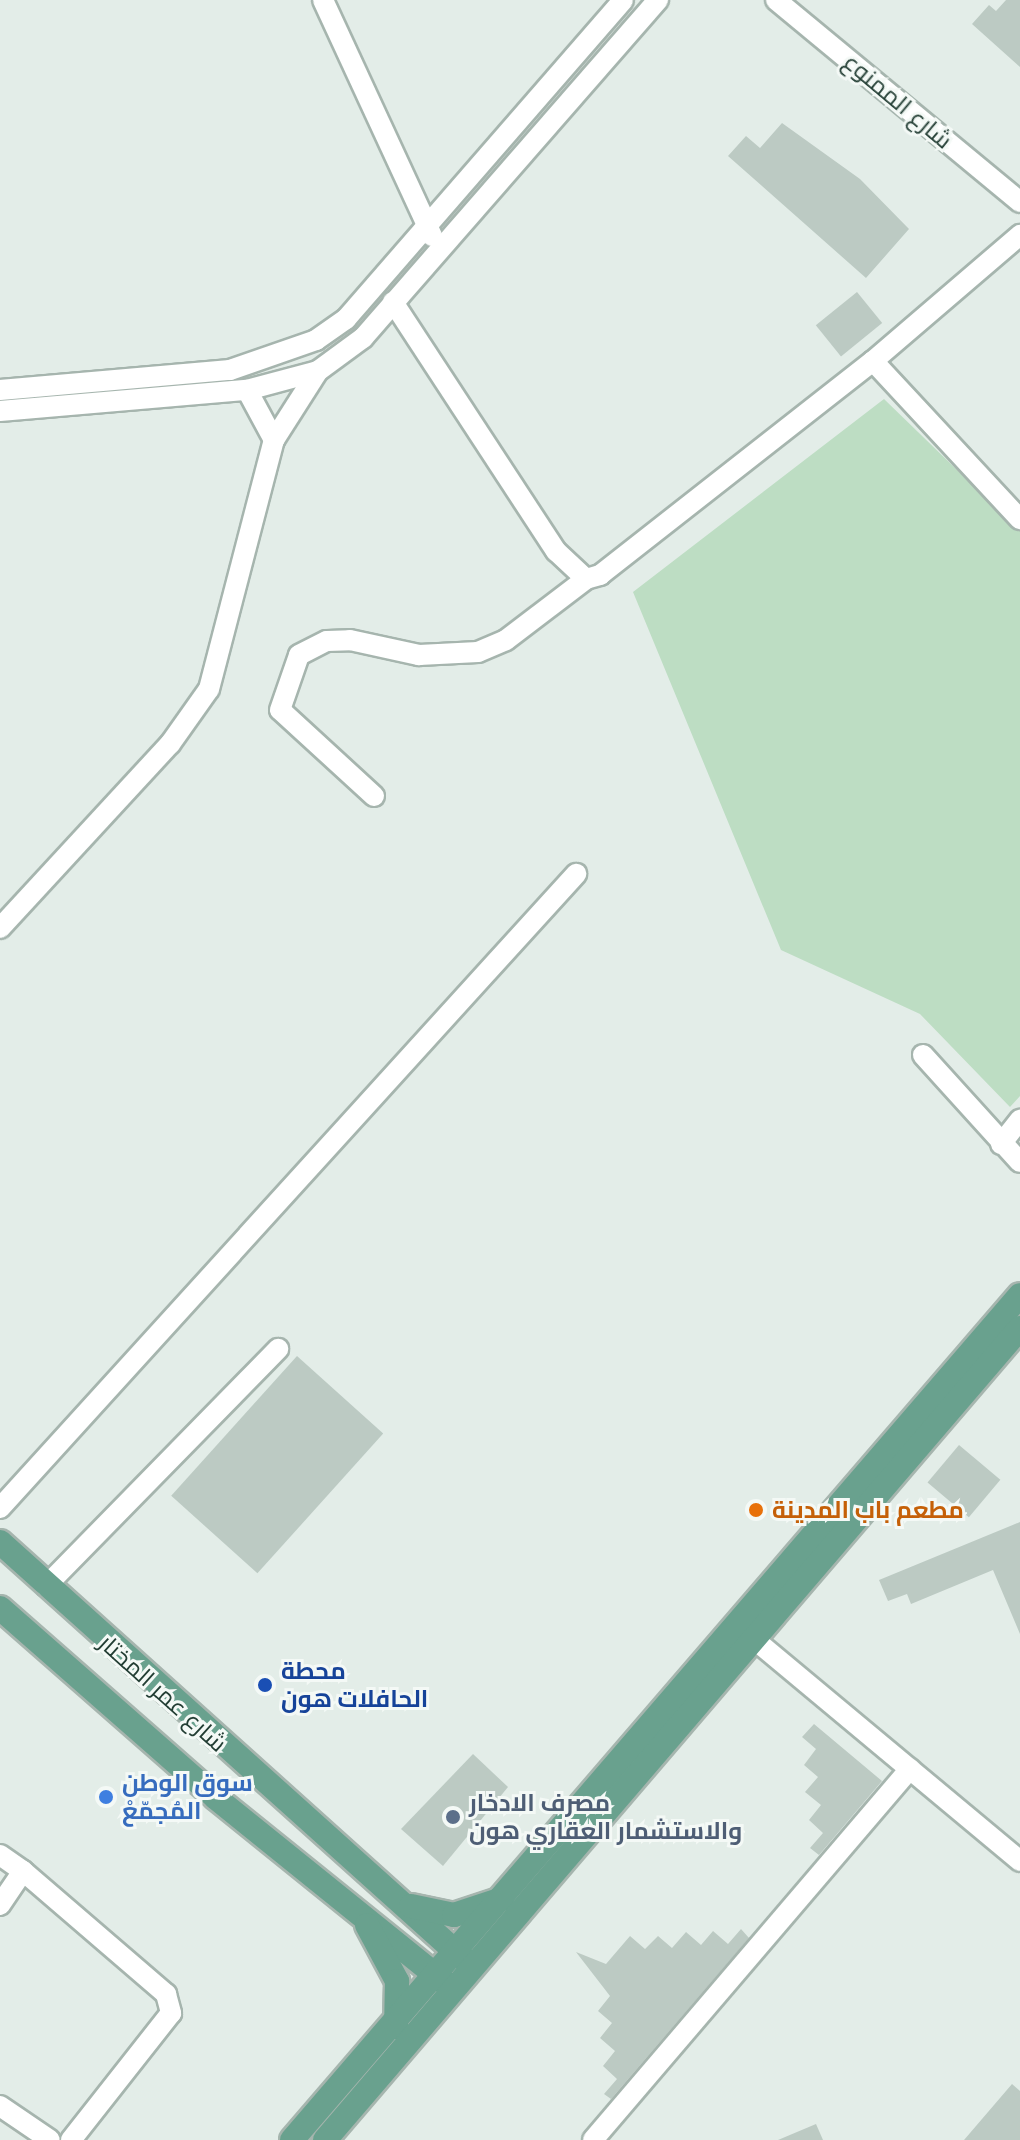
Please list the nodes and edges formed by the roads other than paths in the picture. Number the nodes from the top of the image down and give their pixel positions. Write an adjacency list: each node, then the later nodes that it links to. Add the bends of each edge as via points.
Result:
1 (323, 0): 6 (street)
2 (623, 0): 6 (street)
3 (658, 0): 8 (street)
4 (776, 0): 5 (street, شارع الممنوع)
5 (1020, 202)
6 (427, 228): 8 (street); 12 (street, via 346,319 292,352 230,370)
7 (1020, 235): 10 (street)
8 (440, 248): 9 (street)
9 (393, 302): 11 (street, via 363,338); 17 (street, via 556,551)
10 (873, 361): 16 (street); 17 (street, via 600,575)
11 (318, 371): 13 (street); 15 (street)
12 (0, 390)
13 (247, 390): 14 (street); 15 (street)
14 (0, 411)
15 (274, 440): 20 (street, via 209,689 170,744)
16 (1020, 519)
17 (586, 579): 18 (street, via 506,640 478,652 419,655 350,640 327,641 299,655 280,710)
18 (374, 796)
19 (576, 874): 28 (street)
20 (0, 928)
21 (923, 1055): 23 (street)
22 (1020, 1120): 23 (street)
23 (1001, 1144): 24 (street)
24 (1020, 1162)
25 (1020, 1296): 32 (main road)
26 (1020, 1328): 32 (main road)
27 (278, 1349): 30 (street)
28 (0, 1508)
29 (0, 1542): 30 (main road, شارع عمر المختار)
30 (46, 1586): 38 (main road, شارع عمر المختار)
31 (0, 1609): 40 (main road, شارع عمر المختار)
32 (746, 1631): 33 (street); 37 (main road); 42 (main road)
33 (910, 1769): 35 (street); 50 (street)
34 (0, 1855): 36 (street)
35 (1020, 1861)
36 (23, 1871): 39 (street); 47 (street, via 166,1994 171,2013)
37 (508, 1897): 38 (main road, via 454,1915); 41 (main road)
38 (404, 1904): 41 (main road, شارع عمر المختار)
39 (0, 1905)
40 (360, 1912): 43 (main road, شارع عمر المختار); 44 (main road, via 397,1981)
41 (456, 1951): 42 (main road, شارع عمر المختار); 43 (main road)
42 (473, 1969): 43 (main road)
43 (446, 1983): 44 (main road); 49 (main road)
44 (396, 2027): 48 (main road)
45 (0, 2106): 46 (street)
46 (50, 2140)
47 (71, 2140)
48 (292, 2140)
49 (325, 2140)
50 (593, 2140)

